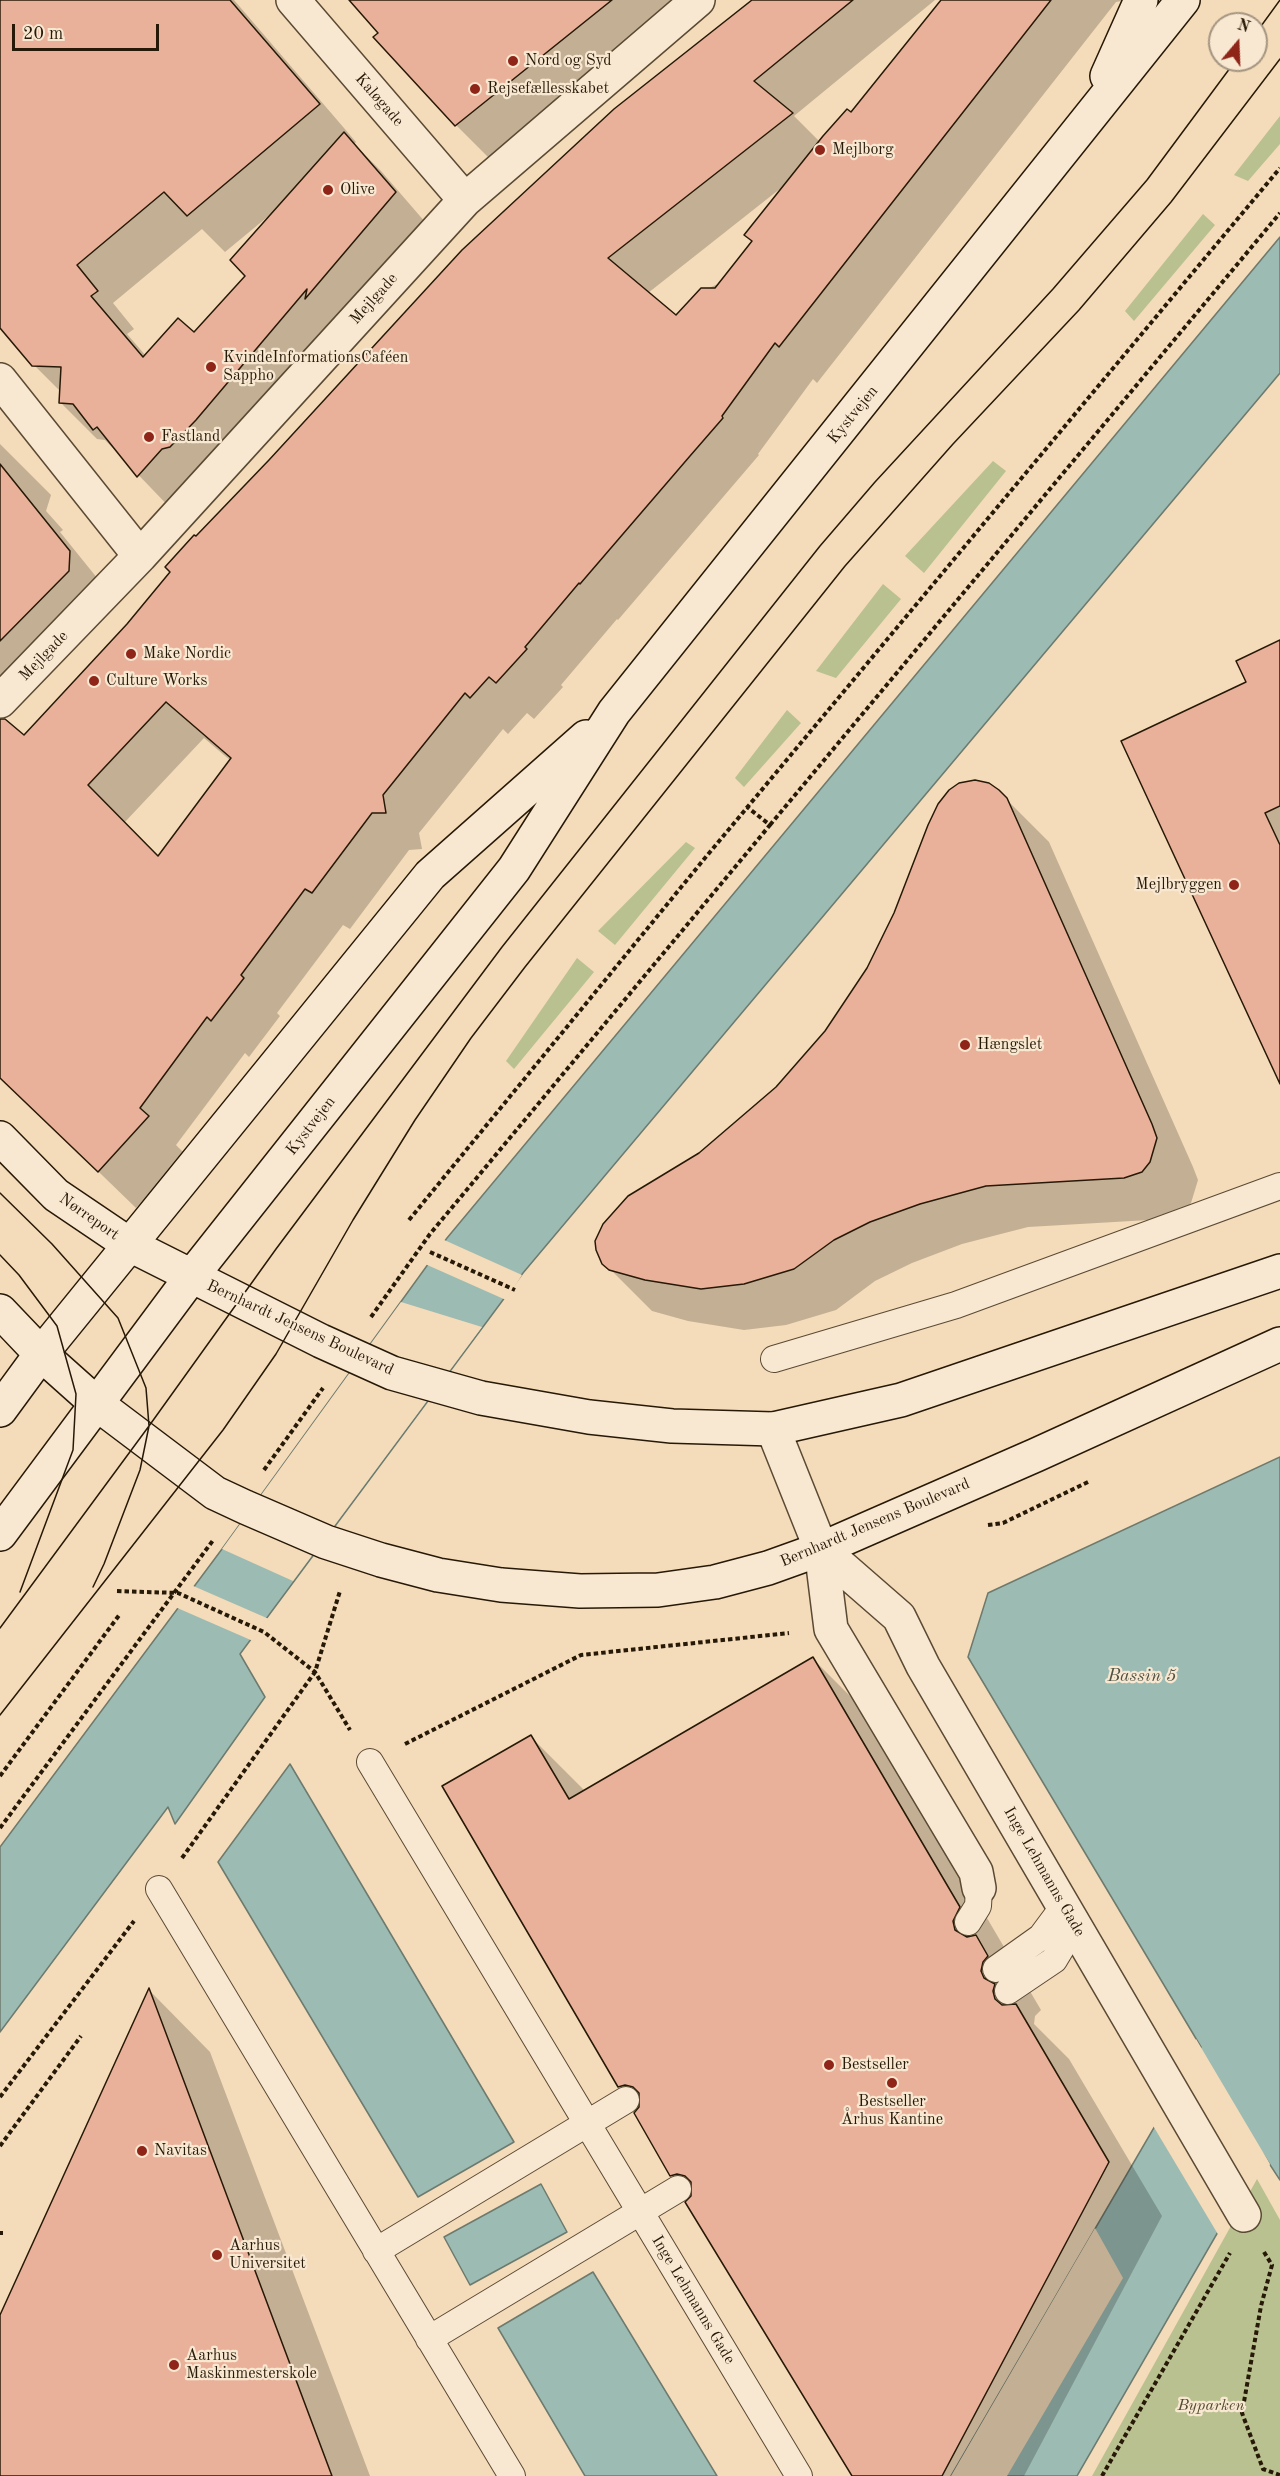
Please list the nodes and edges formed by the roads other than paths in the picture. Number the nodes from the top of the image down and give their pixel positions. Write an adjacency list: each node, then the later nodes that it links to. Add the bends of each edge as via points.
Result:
1 (293, 0): 6 (street, Kaløgade)
2 (698, 0): 6 (street, Mejlgade)
3 (1141, 0): 5 (street, Kystvejen)
4 (1183, 0): 5 (street, Kystvejen)
5 (1090, 116): 10 (street, Kystvejen)
6 (465, 200): 8 (street, Mejlgade)
7 (0, 380): 8 (street)
8 (140, 556): 9 (street, Mejlgade)
9 (0, 701)
10 (614, 712): 13 (street, Kystvejen, via 430,875); 15 (street, Kystvejen, via 514,869)
11 (0, 1138): 13 (street, Nørreport, via 56,1195)
12 (1280, 1186): 19 (lane, via 956,1305)
13 (130, 1245): 15 (street, Nørreport); 18 (street, Kystvejen)
14 (1280, 1271): 22 (street, Bernhardt Jensens Boulevard, via 901,1400)
15 (191, 1277): 20 (street, Kystvejen); 22 (street, Bernhardt Jensens Boulevard, via 392,1373 441,1388 589,1417 672,1426)
16 (0, 1311): 18 (street)
17 (1280, 1344): 24 (street, Bernhardt Jensens Boulevard)
18 (41, 1354): 20 (street, Bernhardt Jensens Boulevard); 21 (street, Kystvejen)
19 (774, 1359)
20 (97, 1404): 23 (street, Kystvejen); 24 (street, Bernhardt Jensens Boulevard, via 215,1493 340,1546 438,1575 580,1591 658,1590 715,1582)
21 (0, 1410)
22 (773, 1429): 24 (street, Inge Lehmanns Gade)
23 (0, 1534)
24 (821, 1549): 27 (street, Inge Lehmanns Gade, via 831,1629 976,1872); 28 (street, Inge Lehmanns Gade, via 900,1617 923,1666)
25 (370, 1762): 31 (lane, Inge Lehmanns Gade)
26 (159, 1889): 35 (lane)
27 (968, 1904)
28 (1064, 1906): 29 (lane, via 1068,1926 1054,1960); 34 (street, Inge Lehmanns Gade)
29 (1002, 1980)
30 (626, 2100): 31 (lane)
31 (587, 2124): 33 (lane, Inge Lehmanns Gade); 35 (lane)
32 (678, 2189): 33 (lane)
33 (640, 2212): 36 (lane); 38 (lane, Inge Lehmanns Gade)
34 (1245, 2220)
35 (376, 2251): 36 (lane)
36 (429, 2339): 37 (lane)
37 (512, 2476)
38 (799, 2476)

